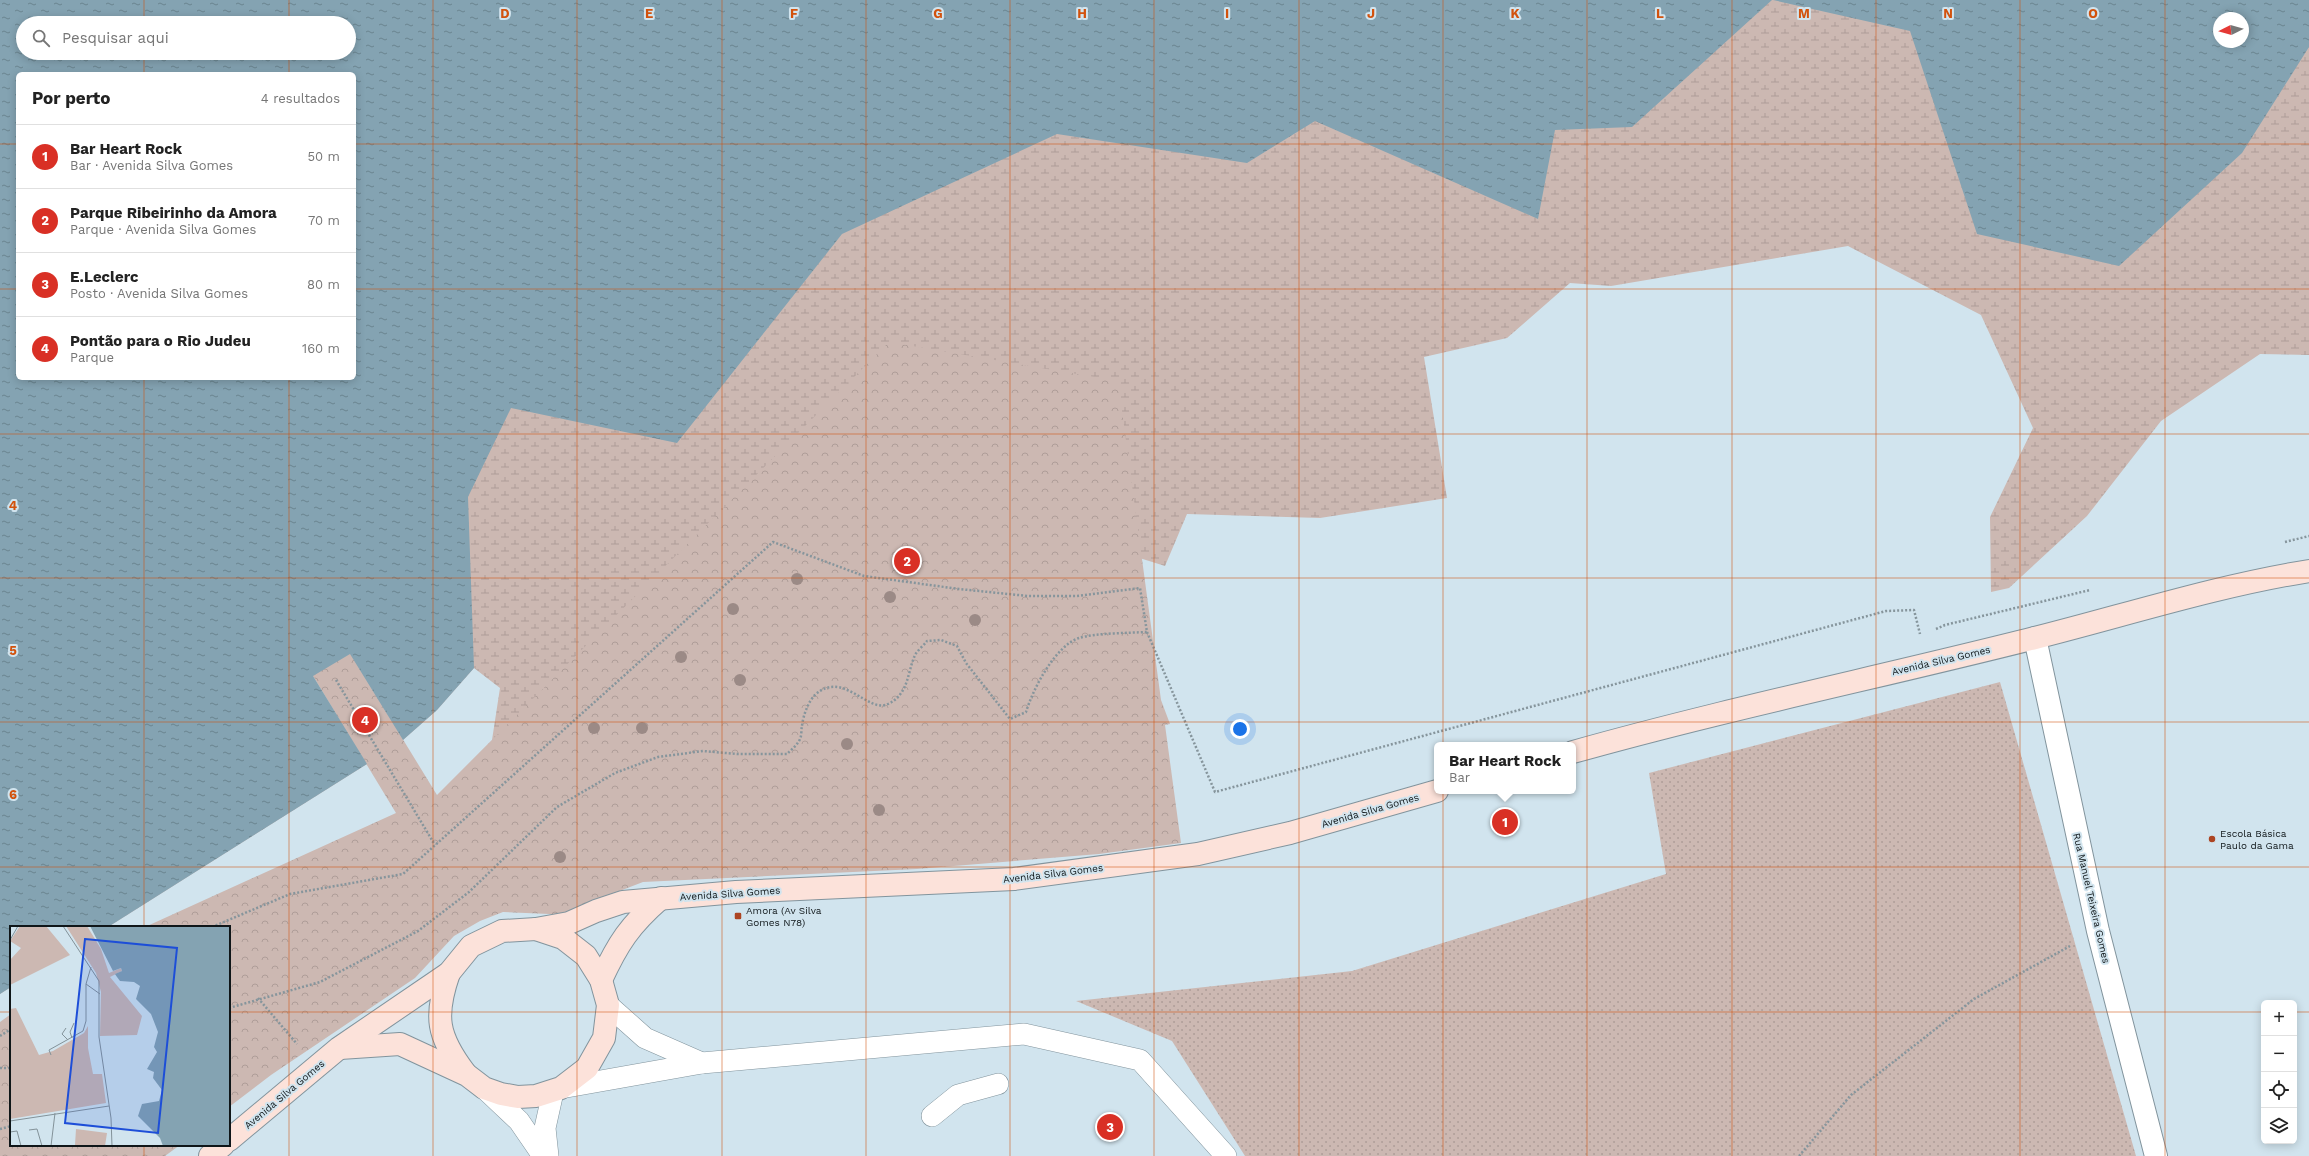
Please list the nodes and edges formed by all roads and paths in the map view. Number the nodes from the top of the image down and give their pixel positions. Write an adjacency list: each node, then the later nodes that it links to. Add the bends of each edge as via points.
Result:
1 (2309, 536): 2 (path)
2 (2278, 544)
3 (2309, 571): 8 (street, Avenida Silva Gomes, via 2190,597)
4 (2092, 589): 5 (path)
5 (1933, 630)
6 (1147, 632): 7 (path, via 1215,792 1886,611 1914,610 1920,636); 12 (path, via 1140,588 1077,596 1028,596 959,589 864,576 773,542); 19 (path, via 1079,638 1060,650 1032,693 1026,712 1010,719 966,663 957,646 941,640 927,641 915,654 910,676 901,694 887,705 873,705 858,694 842,688 827,688 815,696 805,712 800,740 787,754 703,751 658,757 615,773 557,808 469,892 418,931 320,982)
7 (1926, 633)
8 (2035, 638): 10 (street, Avenida Silva Gomes, via 1659,728); 16 (street, Rua Manuel Teixeira Gomes)
9 (336, 680): 12 (path)
10 (1576, 751)
11 (1434, 792): 13 (street, Avenida Silva Gomes, via 1250,843 1198,854 1021,878)
12 (435, 845): 14 (path, via 403,874 290,894)
13 (661, 898): 15 (street, Avenida Silva Gomes, via 623,902 569,923); 18 (street, via 638,918 620,943)
14 (214, 926)
15 (536, 929): 17 (street, via 502,931 471,946); 18 (street, via 563,938 580,951)
16 (2098, 931): 40 (path, via 1974,999 1851,1095); 41 (street, Rua Manuel Teixeira Gomes)
17 (449, 973): 24 (street, Avenida Silva Gomes); 27 (street, via 440,999 440,1027 450,1053)
18 (601, 980): 20 (street)
19 (258, 998): 21 (path); 25 (path)
20 (608, 1005): 26 (lane, via 645,1038); 30 (street, via 604,1038 587,1068)
21 (230, 1008)
22 (10, 1030): 23 (path)
23 (0, 1036)
24 (338, 1048): 27 (street, via 400,1044); 34 (street, Avenida Silva Gomes)
25 (301, 1049)
26 (702, 1064): 30 (lane); 39 (lane, via 1024,1034 1140,1060)
27 (467, 1075): 29 (street)
28 (998, 1084): 31 (lane, via 958,1095)
29 (484, 1088): 30 (street, via 518,1097 536,1096); 37 (lane, via 519,1121)
30 (557, 1090): 38 (lane, via 546,1128)
31 (932, 1116)
32 (10, 1126): 33 (path)
33 (0, 1129)
34 (230, 1139)
35 (222, 1146): 36 (street)
36 (210, 1156)
37 (543, 1156)
38 (548, 1156)
39 (1226, 1156)
40 (1799, 1156)
41 (2156, 1156)

